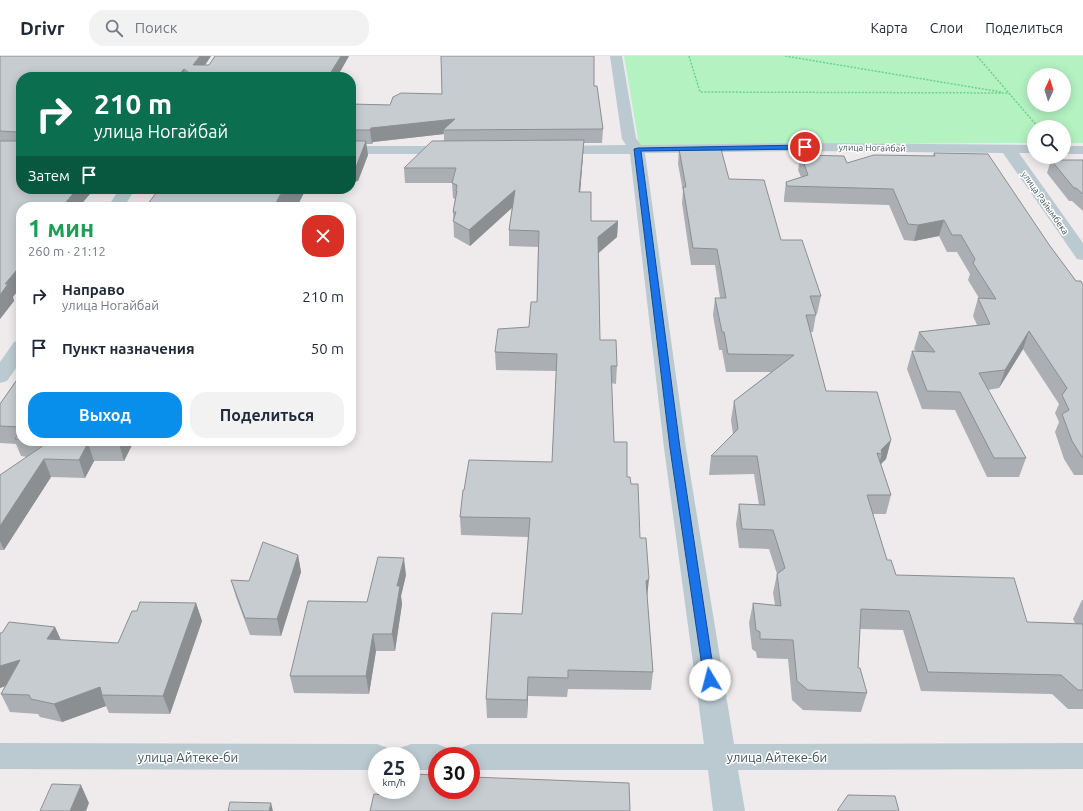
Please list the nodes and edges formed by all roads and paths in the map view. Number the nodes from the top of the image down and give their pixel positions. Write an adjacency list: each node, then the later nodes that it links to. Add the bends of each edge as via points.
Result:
1 (616, 56): 7 (street, via 629,139)
2 (689, 56): 5 (path, via 700,92)
3 (786, 56): 5 (path)
4 (977, 56): 5 (path)
5 (1009, 93): 6 (path)
6 (1032, 120)
7 (638, 149): 8 (street, улица Ногайбай); 11 (street, улица Ногайбай); 22 (street, via 675,448)
8 (1008, 149): 12 (street, улица Ногайбай); 15 (street, улица Райымбека)
9 (356, 150): 10 (street)
10 (462, 150)
11 (542, 150)
12 (1027, 150)
13 (1071, 150): 14 (street)
14 (1083, 150)
15 (1083, 255)
16 (16, 353): 17 (street)
17 (0, 377)
18 (0, 756): 20 (street, улица Айтеке-би)
19 (1083, 756): 22 (street, улица Айтеке-би)
20 (368, 757)
21 (480, 757): 22 (street, улица Айтеке-би)
22 (721, 757): 23 (street)
23 (729, 811)

